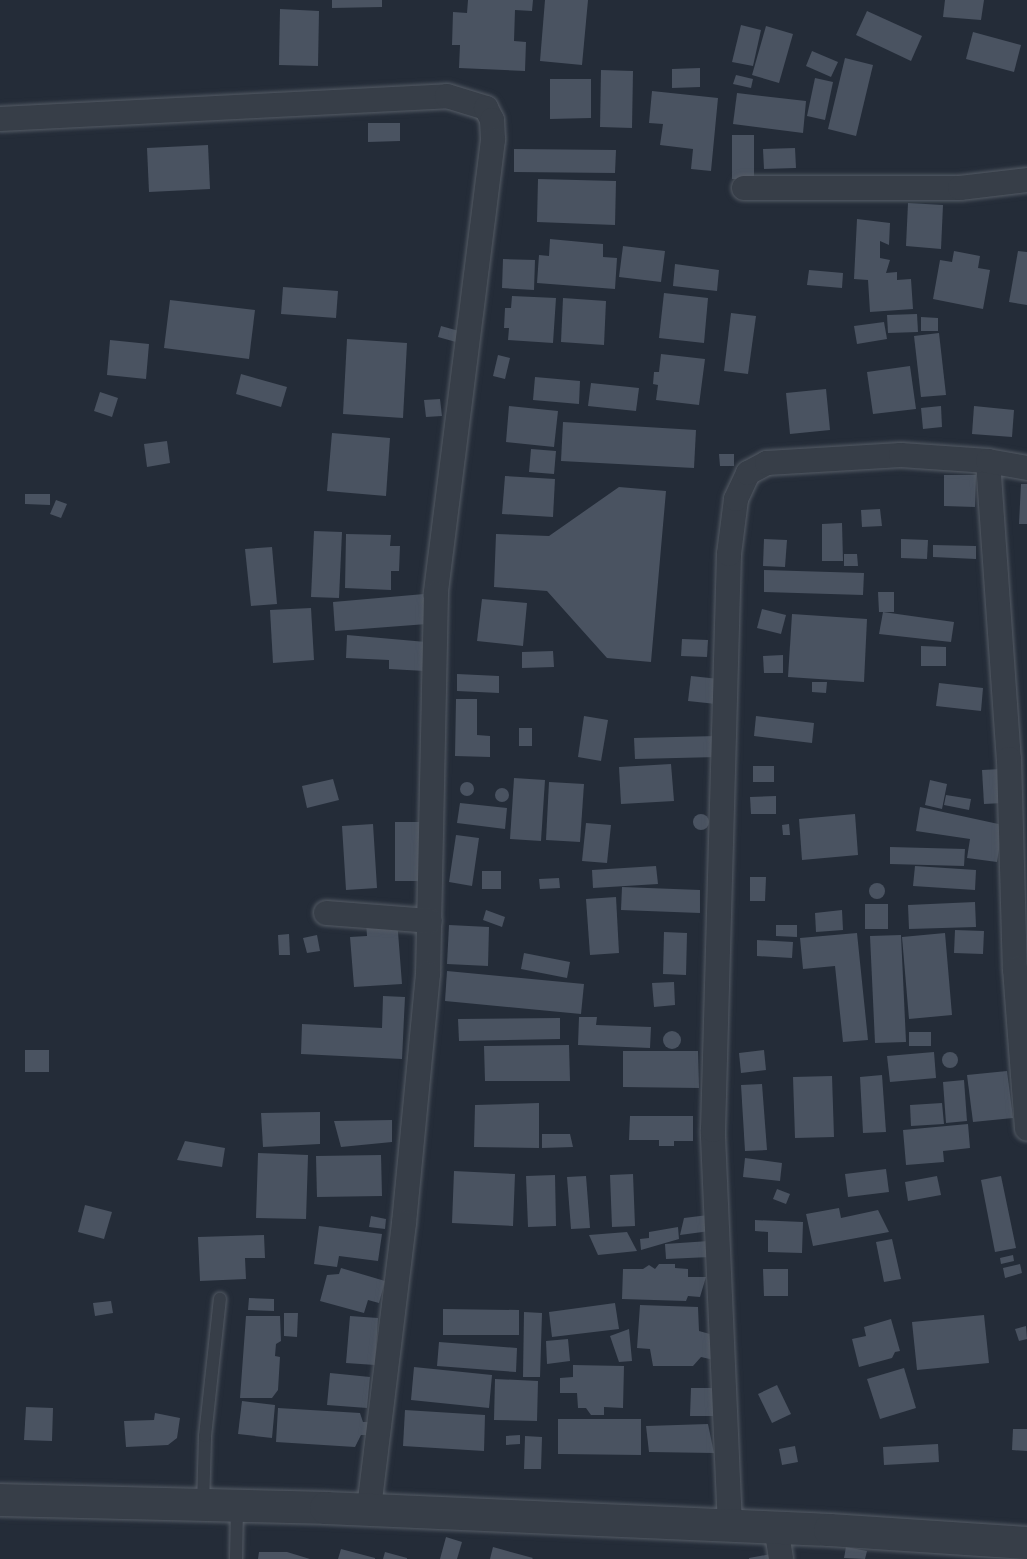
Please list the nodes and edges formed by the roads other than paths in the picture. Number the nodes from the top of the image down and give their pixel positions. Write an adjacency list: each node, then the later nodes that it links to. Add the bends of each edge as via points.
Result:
1 (0, 119): 7 (street, via 447,96 486,108 493,140 436,594)
2 (1027, 180): 3 (street, via 960,188)
3 (744, 188)
4 (988, 461): 5 (street); 8 (street, via 1009,760 1015,969); 14 (street, via 901,455 767,463 748,473 736,499 729,581 713,1130)
5 (1027, 468)
6 (326, 913): 7 (street)
7 (430, 921): 13 (street, via 404,1223)
8 (1027, 1129)
9 (220, 1299): 11 (lane)
10 (0, 1500): 11 (street)
11 (202, 1506): 12 (street)
12 (237, 1507): 13 (street); 17 (lane)
13 (369, 1509): 14 (street)
14 (730, 1526): 15 (street)
15 (776, 1528): 16 (street); 18 (street)
16 (1027, 1543)
17 (236, 1559)
18 (780, 1559)

